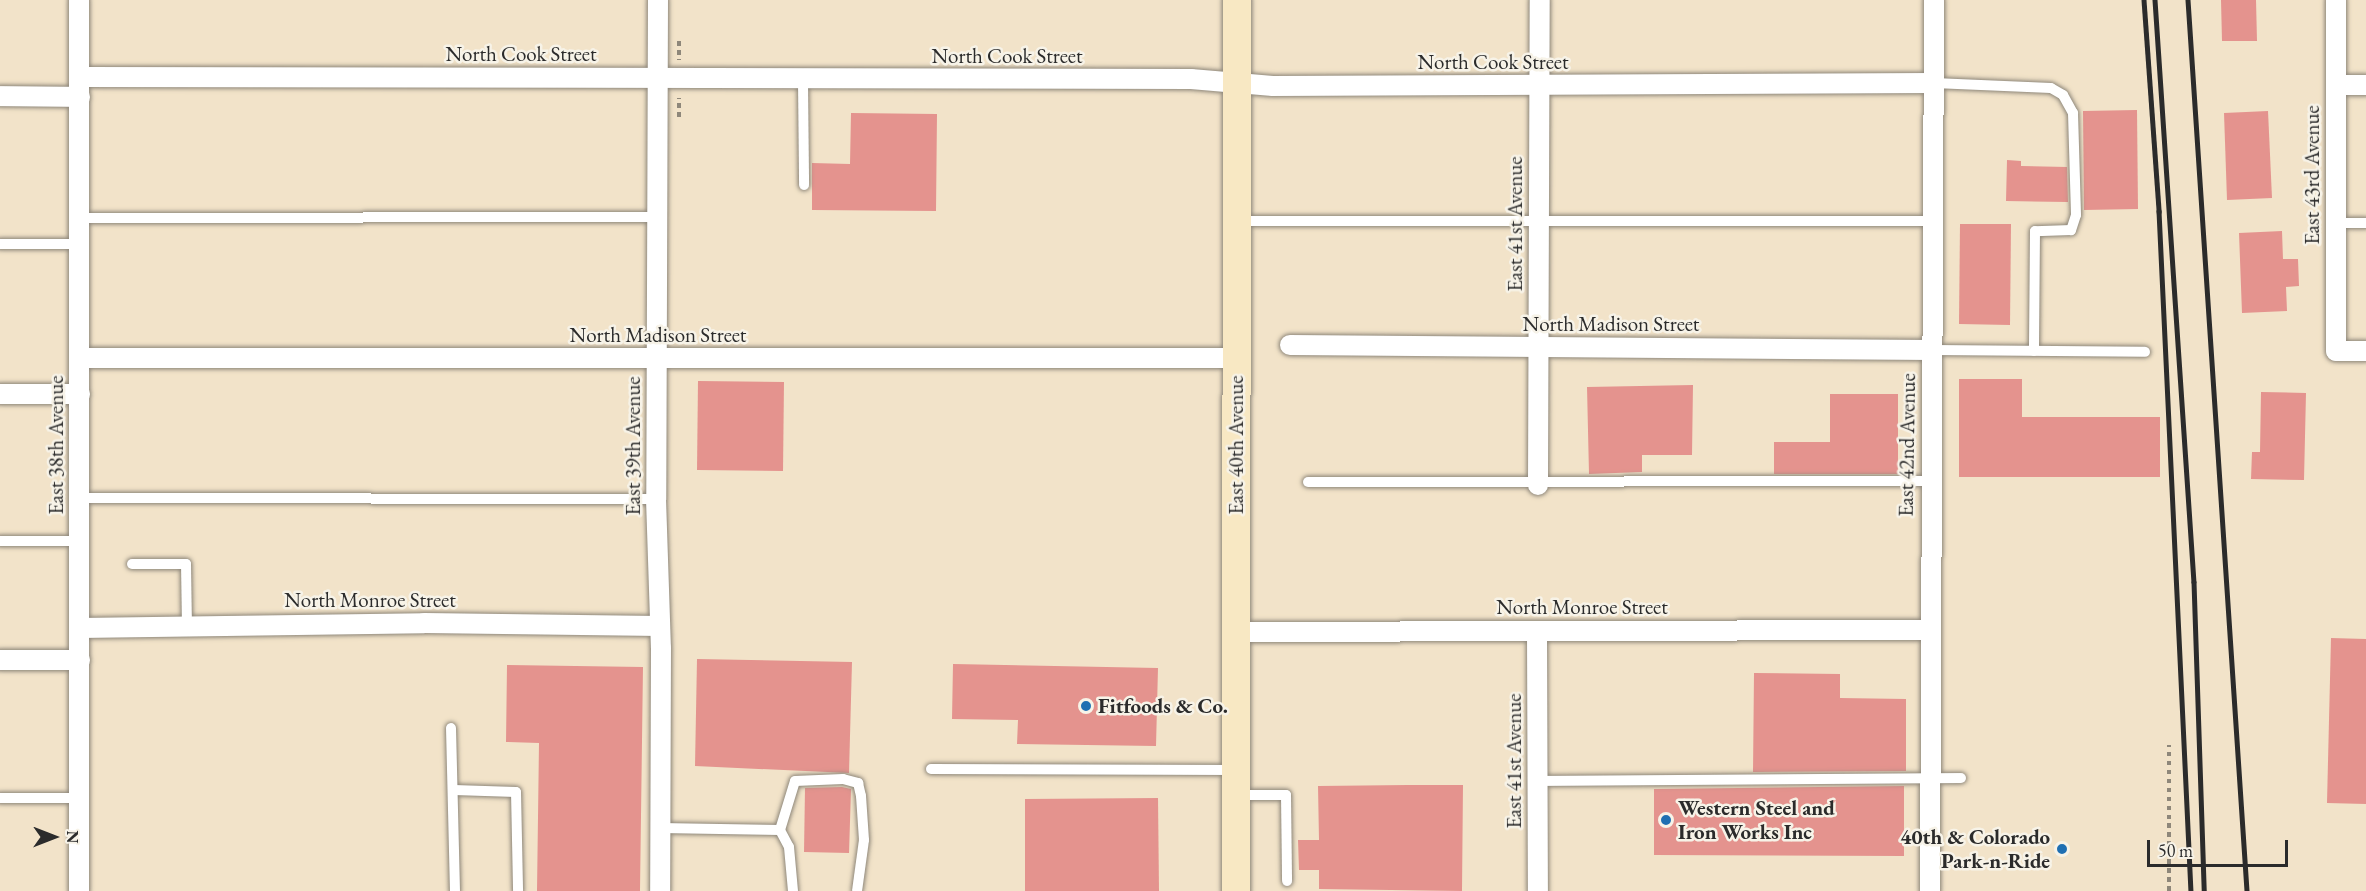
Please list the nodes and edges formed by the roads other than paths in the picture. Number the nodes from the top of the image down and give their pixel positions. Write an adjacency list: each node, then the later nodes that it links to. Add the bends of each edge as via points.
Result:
1 (79, 0): 14 (street, East 38th Avenue)
2 (658, 0): 7 (street, East 39th Avenue)
3 (1237, 0): 9 (street, East 40th Avenue)
4 (1540, 0): 13 (street, East 41st Avenue)
5 (1934, 0): 10 (street, East 42nd Avenue)
6 (2336, 0): 11 (street, East 43rd Avenue)
7 (658, 79): 8 (street, North Cook Street); 14 (street, North Cook Street); 17 (street, East 39th Avenue)
8 (803, 81): 9 (street, North Cook Street); 16 (lane)
9 (1235, 82): 13 (street, North Cook Street, via 1273,86); 19 (street, East 40th Avenue)
10 (1934, 83): 13 (street, North Cook Street); 21 (street, East 42nd Avenue); 29 (lane, via 2052,88 2063,95 2073,113 2076,215 2071,230 2035,231)
11 (2336, 85): 12 (street); 22 (street, East 43rd Avenue)
12 (2366, 85)
13 (1540, 86): 20 (street, East 41st Avenue)
14 (81, 87): 15 (street, North Cook Street); 18 (street, East 38th Avenue)
15 (0, 96)
16 (804, 185)
17 (657, 217): 18 (lane); 34 (street, East 39th Avenue)
18 (81, 218): 25 (street, East 38th Avenue)
19 (1235, 221): 20 (lane); 33 (street, East 40th Avenue)
20 (1539, 221): 21 (lane); 27 (street, East 41st Avenue)
21 (1933, 221): 28 (street, East 42nd Avenue)
22 (2336, 223): 23 (lane); 30 (street, East 43rd Avenue, via 2336,351)
23 (2366, 223)
24 (0, 244): 25 (lane)
25 (80, 244): 32 (street, East 38th Avenue)
26 (1290, 345): 27 (street, North Madison Street)
27 (1539, 347): 28 (street, North Madison Street); 39 (street, East 41st Avenue)
28 (1933, 350): 29 (lane); 38 (street, East 42nd Avenue)
29 (2034, 351): 31 (lane)
30 (2366, 351)
31 (2145, 352)
32 (81, 358): 34 (street, North Madison Street); 36 (street, East 38th Avenue)
33 (1235, 358): 34 (street, North Madison Street); 50 (street, East 40th Avenue)
34 (656, 359): 41 (street, East 39th Avenue)
35 (0, 394): 36 (street)
36 (80, 394): 40 (street, East 38th Avenue)
37 (1308, 482): 39 (lane)
38 (1932, 482): 39 (lane); 49 (street, East 42nd Avenue)
39 (1538, 485)
40 (80, 498): 41 (lane); 43 (street, East 38th Avenue)
41 (656, 499): 46 (street, East 39th Avenue)
42 (0, 542): 43 (lane)
43 (80, 542): 47 (street, East 38th Avenue)
44 (132, 564): 45 (lane, via 186,564)
45 (187, 625): 46 (street, North Monroe Street); 47 (street, North Monroe Street)
46 (660, 626): 62 (street, East 39th Avenue)
47 (80, 628): 52 (street, East 38th Avenue)
48 (1537, 630): 49 (street, North Monroe Street); 50 (street, North Monroe Street); 57 (street, East 41st Avenue)
49 (1929, 630): 55 (street, East 42nd Avenue)
50 (1236, 632): 58 (street, East 40th Avenue)
51 (0, 660): 52 (street)
52 (80, 660): 61 (street, East 38th Avenue)
53 (451, 729): 59 (lane)
54 (931, 769): 58 (lane)
55 (1930, 778): 56 (lane); 57 (lane); 73 (street, East 42nd Avenue)
56 (1961, 778)
57 (1538, 781): 72 (street, East 41st Avenue)
58 (1236, 783): 64 (lane, via 1286,795); 71 (street, East 40th Avenue)
59 (454, 790): 66 (lane); 67 (lane, via 516,792)
60 (0, 798): 61 (lane)
61 (80, 798): 65 (street, East 38th Avenue)
62 (660, 828): 63 (lane); 68 (street, East 39th Avenue)
63 (780, 830): 69 (lane, via 789,847); 70 (lane, via 795,781 843,779 858,783 864,840)
64 (1287, 881)
65 (79, 891)
66 (455, 891)
67 (518, 891)
68 (660, 891)
69 (793, 891)
70 (857, 891)
71 (1236, 891)
72 (1538, 891)
73 (1930, 891)

